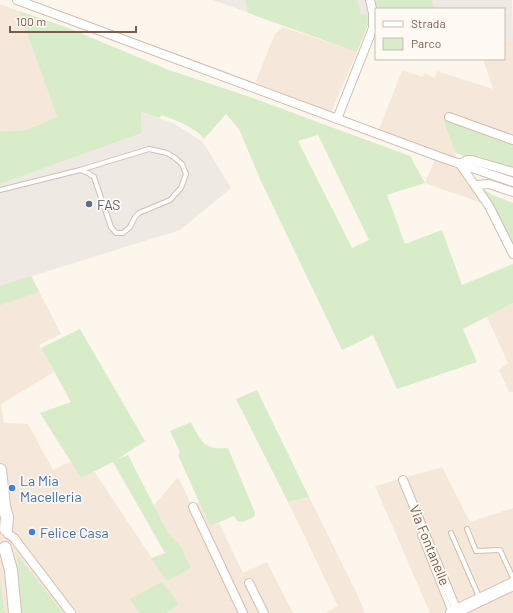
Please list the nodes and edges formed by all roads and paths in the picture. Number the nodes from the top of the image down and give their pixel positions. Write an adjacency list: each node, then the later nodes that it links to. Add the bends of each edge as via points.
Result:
1 (17, 0): 4 (street)
2 (370, 0): 4 (street, via 373,28)
3 (449, 118): 5 (street)
4 (337, 119): 6 (street)
5 (513, 140)
6 (460, 164): 8 (street, via 472,160); 9 (street); 10 (street)
7 (80, 170): 7 (lane, via 149,149 167,153 175,158 182,164 186,174 177,194 170,200 139,213 130,227 123,233 116,233 111,227 94,177); 11 (lane)
8 (513, 172)
9 (513, 182)
10 (476, 185): 12 (street, via 488,184); 13 (street)
11 (0, 190)
12 (513, 192)
13 (513, 254)
14 (0, 470): 17 (street)
15 (404, 480): 29 (street, Via Fontanelle)
16 (193, 507): 32 (street)
17 (2, 511): 19 (street, via 7,517)
18 (467, 529): 25 (lane, via 476,551 500,550)
19 (5, 530): 22 (street, via 8,542); 31 (street, via 14,538)
20 (451, 533): 28 (lane)
21 (420, 535): 29 (lane)
22 (2, 550): 24 (street, via 11,570)
23 (0, 560): 24 (street)
24 (10, 576): 30 (street)
25 (513, 578)
26 (250, 583): 33 (street)
27 (513, 584): 28 (street)
28 (480, 600): 29 (street)
29 (453, 612)
30 (15, 613)
31 (71, 613)
32 (243, 613)
33 (264, 613)

